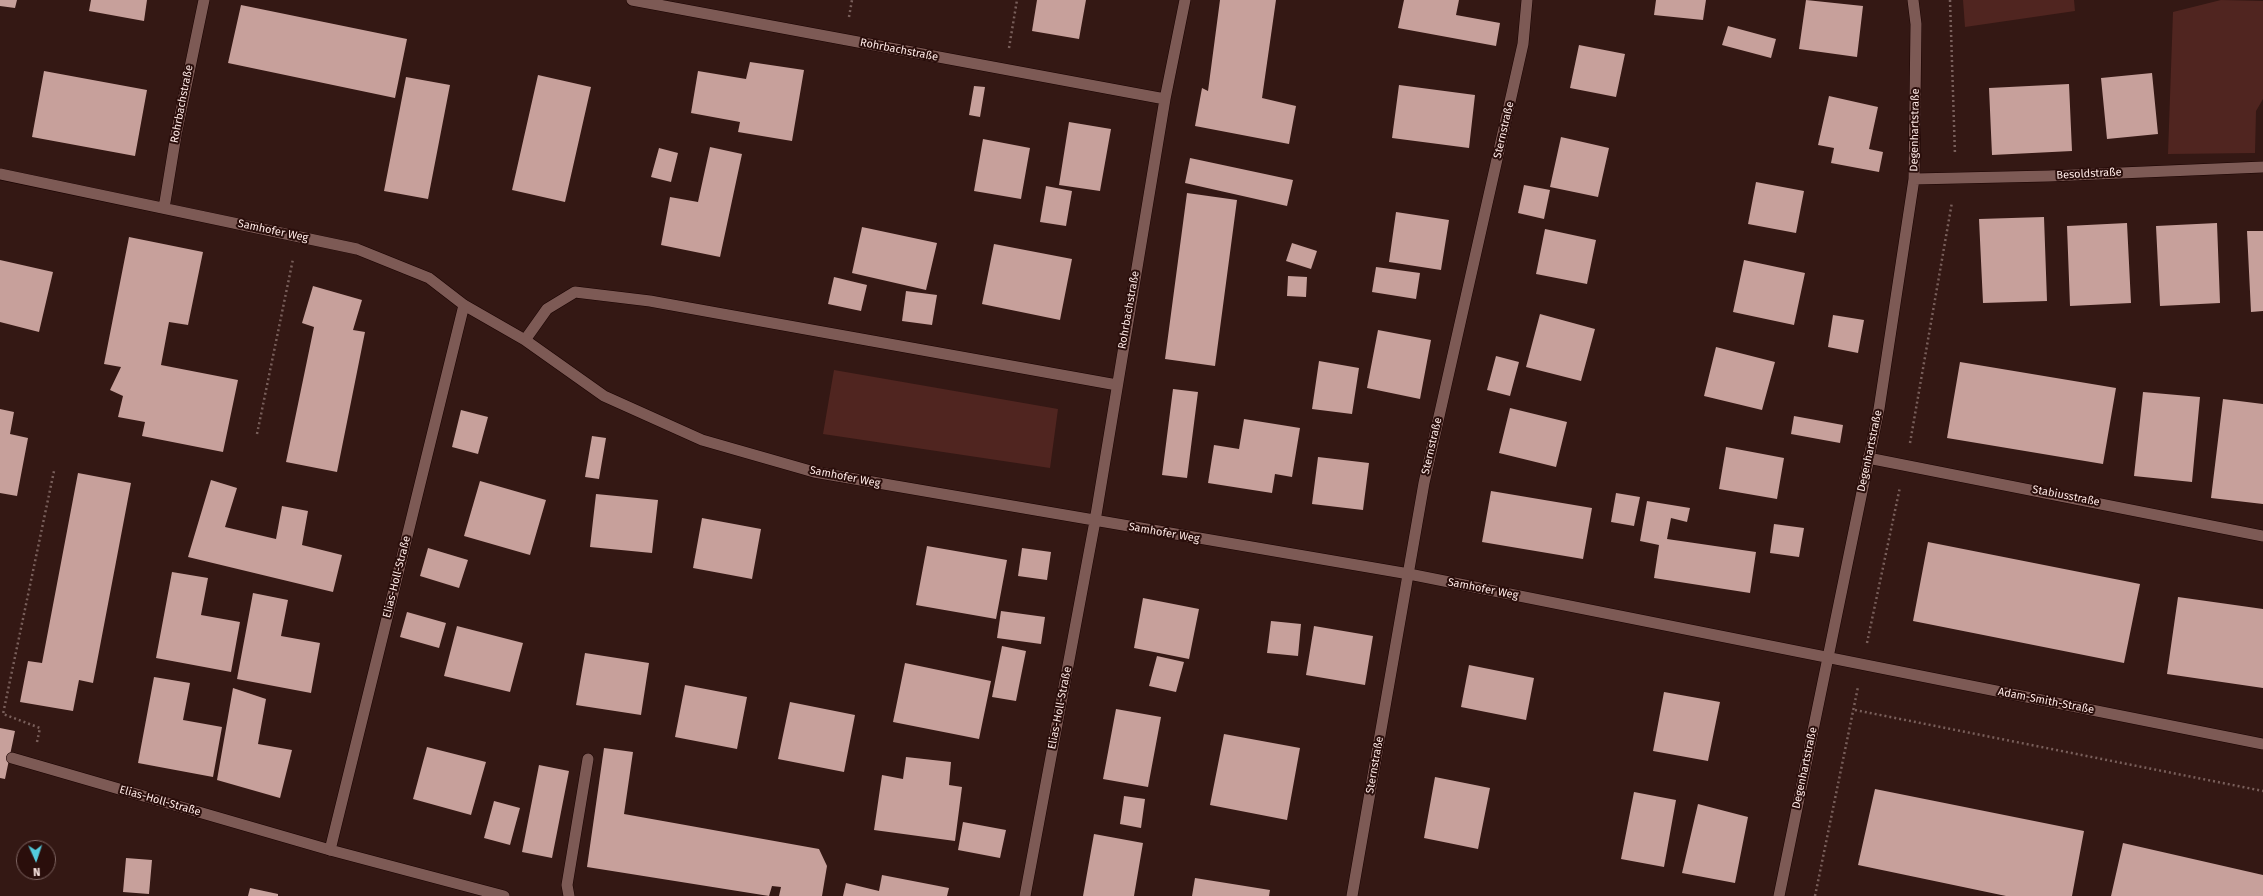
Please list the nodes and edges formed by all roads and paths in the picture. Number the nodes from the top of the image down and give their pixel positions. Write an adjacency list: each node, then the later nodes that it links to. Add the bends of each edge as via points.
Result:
1 (204, 0): 12 (street, Rohrbachstraße, via 176,135)
2 (632, 0): 7 (street, Rohrbachstraße)
3 (1017, 0): 7 (path)
4 (1185, 0): 8 (street, Rohrbachstraße)
5 (1527, 0): 22 (street, Sternstraße, via 1523,44 1424,482)
6 (1913, 0): 11 (street, Degenhartstraße, via 1916,24)
7 (1004, 70): 8 (street, Rohrbachstraße)
8 (1165, 100): 16 (street, Rohrbachstraße)
9 (2263, 167): 11 (street, Besoldstraße)
10 (0, 174): 12 (street, Samhofer Weg)
11 (1914, 179): 18 (street, Degenhartstraße, via 1879,409)
12 (164, 208): 13 (street, Samhofer Weg)
13 (298, 237): 14 (street, Samhofer Weg, via 357,249 429,278); 17 (path)
14 (464, 305): 15 (street, Samhofer Weg); 30 (street, Elias-Holl-Straße)
15 (525, 340): 16 (street, via 547,309 575,292 650,301); 20 (street, Samhofer Weg, via 604,396 702,440 814,472)
16 (1117, 385): 20 (street, Rohrbachstraße)
17 (257, 434)
18 (1868, 458): 21 (street, Stabiusstraße); 23 (street, Degenhartstraße)
19 (54, 471): 28 (path, via 3,714 40,728)
20 (1095, 521): 22 (street, Samhofer Weg); 33 (street, Elias-Holl-Straße)
21 (2263, 536)
22 (1409, 574): 23 (street, Samhofer Weg); 34 (street, Sternstraße)
23 (1828, 657): 25 (street, Adam-Smith-Straße); 35 (street, Degenhartstraße)
24 (1855, 710): 29 (path)
25 (2263, 744)
26 (12, 758): 28 (street, Elias-Holl-Straße)
27 (588, 759): 32 (street, via 567,885)
28 (32, 764): 30 (street, Elias-Holl-Straße)
29 (2263, 791)
30 (330, 850): 31 (street, Elias-Holl-Straße)
31 (504, 896)
32 (569, 896)
33 (1025, 896)
34 (1352, 896)
35 (1779, 896)

